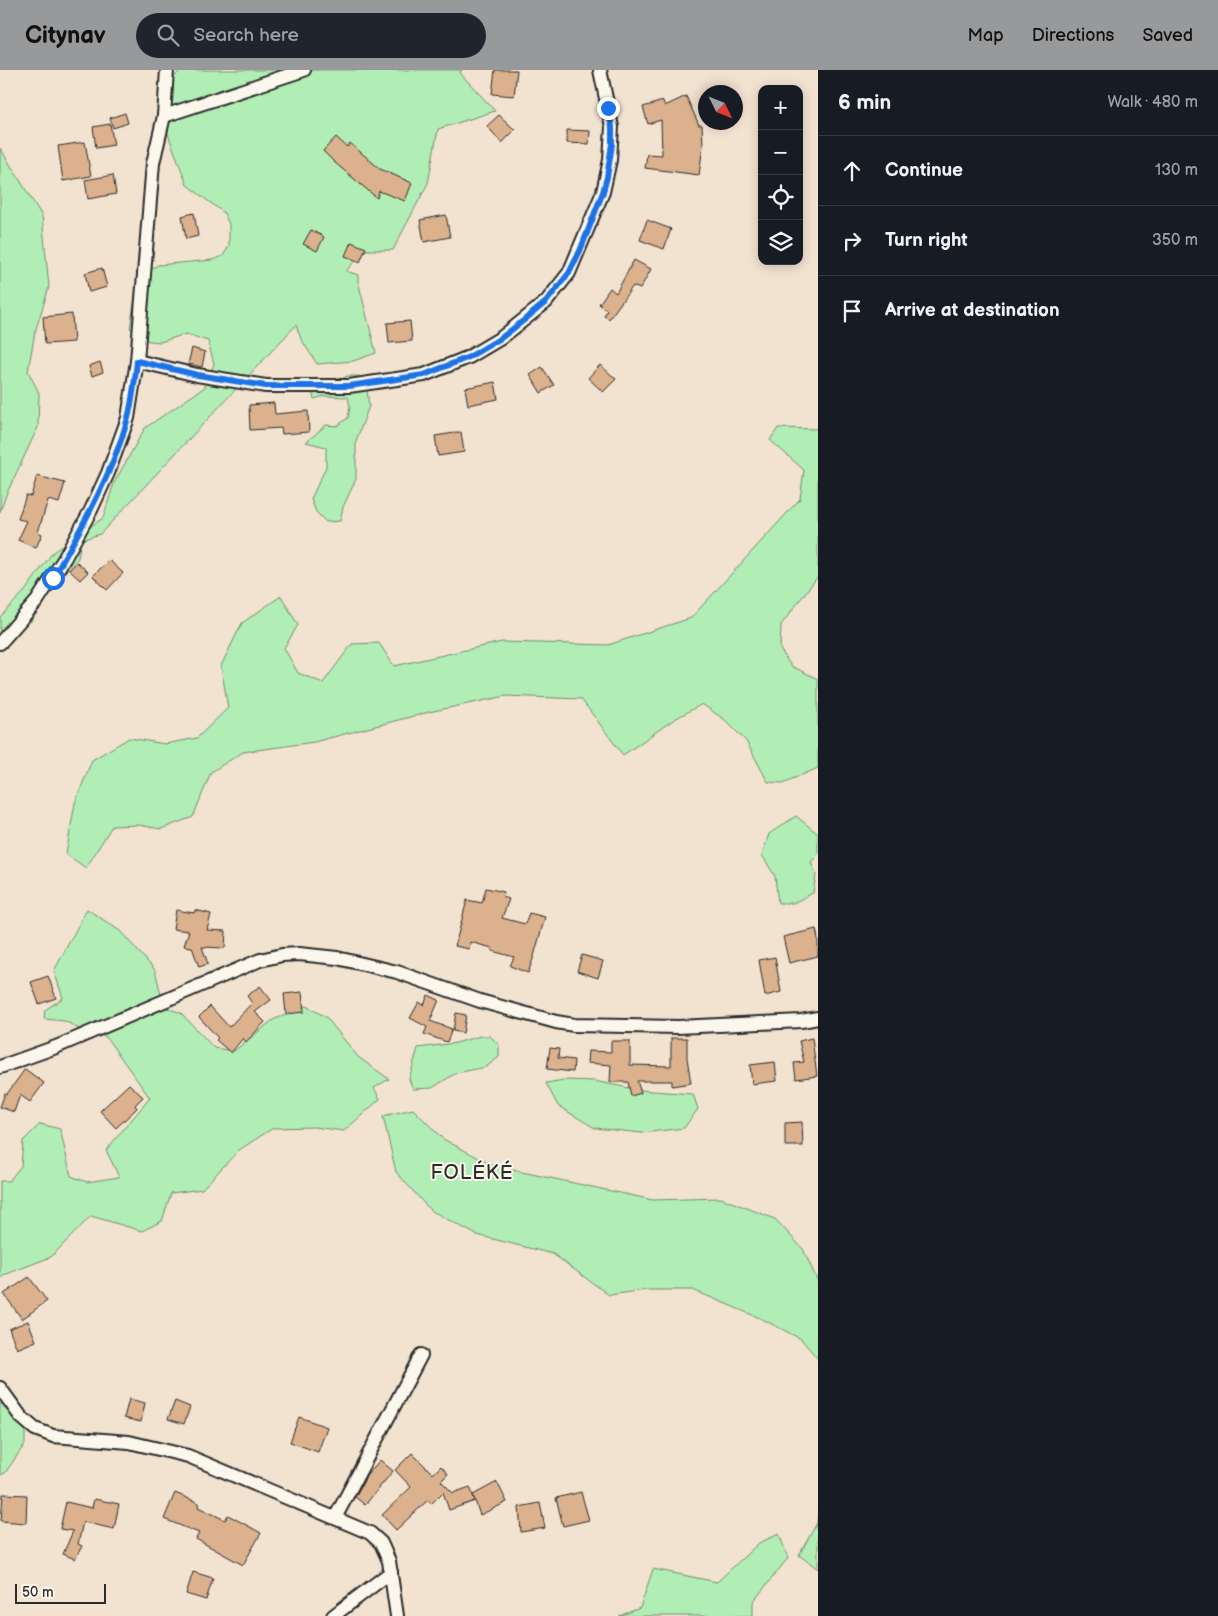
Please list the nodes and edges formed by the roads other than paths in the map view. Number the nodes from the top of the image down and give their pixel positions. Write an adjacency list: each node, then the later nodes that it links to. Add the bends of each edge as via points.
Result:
1 (167, 70): 4 (street)
2 (304, 70): 4 (street)
3 (600, 70): 5 (street, via 612,127 610,160 603,192 569,273 546,302 501,338 469,357 424,375 349,386 266,386)
4 (164, 116): 5 (street, via 153,163)
5 (137, 361): 6 (street, via 128,418 91,510 53,578)
6 (0, 643)
7 (818, 1018): 8 (street, via 678,1027 556,1022 480,1002 369,965 319,956 282,954 260,960 56,1047)
8 (0, 1067)
9 (421, 1355): 11 (street)
10 (0, 1388): 11 (street, via 21,1417 35,1429 53,1436 129,1442 188,1456)
11 (335, 1518): 12 (street, via 370,1533 381,1543)
12 (391, 1572): 13 (street); 14 (street)
13 (333, 1616)
14 (397, 1616)

